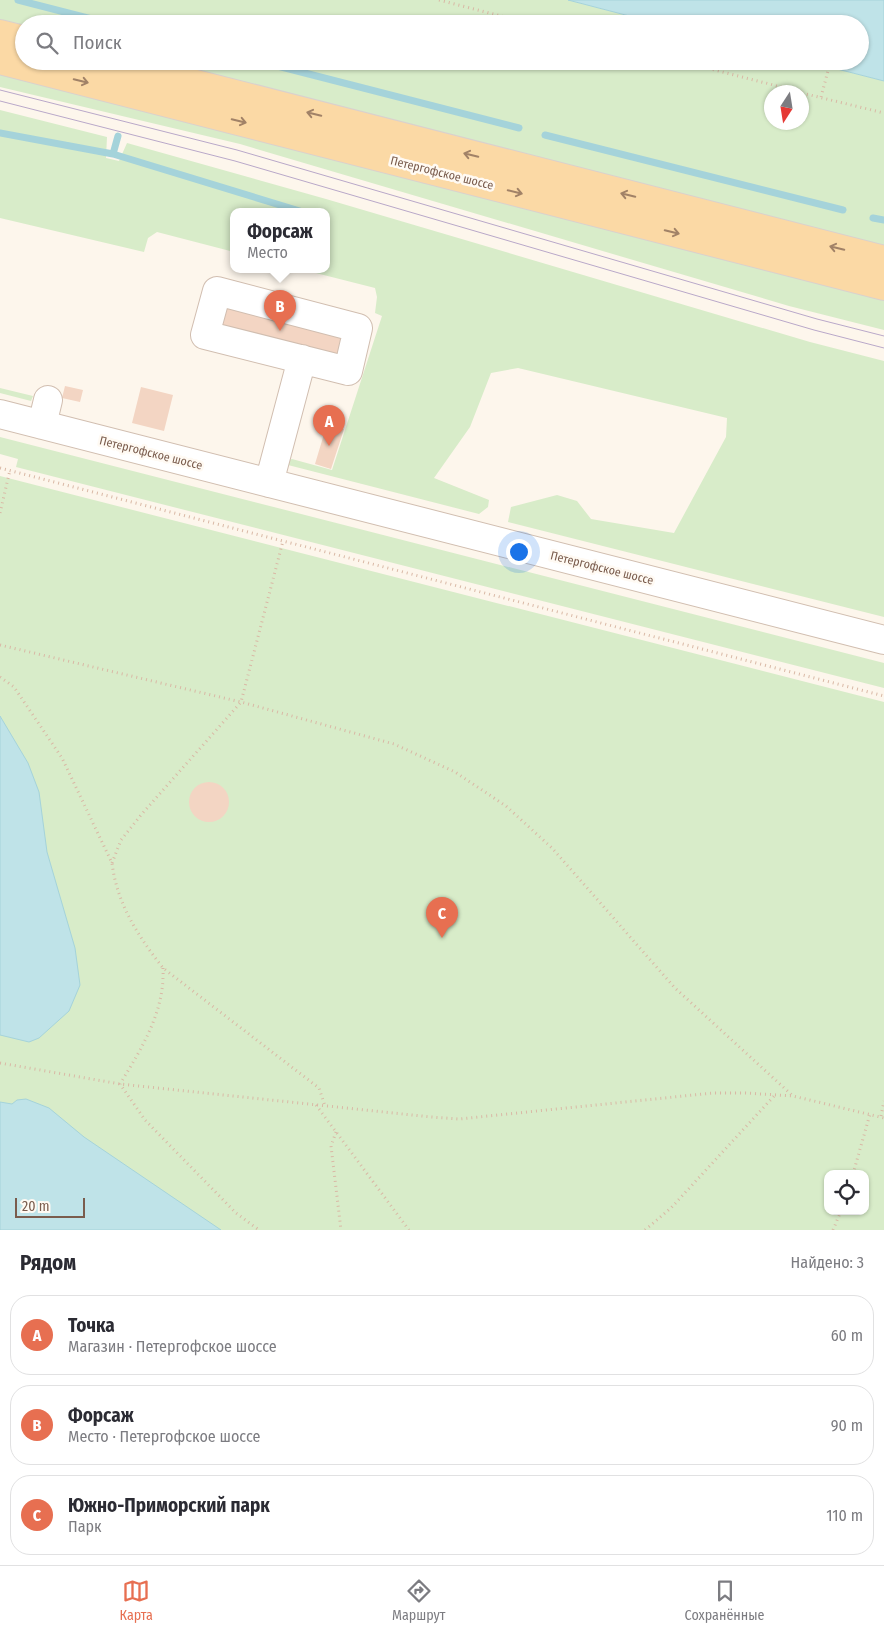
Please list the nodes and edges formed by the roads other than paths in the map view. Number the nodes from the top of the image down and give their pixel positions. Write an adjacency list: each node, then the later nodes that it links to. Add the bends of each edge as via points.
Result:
1 (0, 34): 2 (main road)
2 (15, 38)
3 (0, 60): 4 (main road, Петергофское шоссе, one-way to 4)
4 (15, 64)
5 (39, 70): 8 (main road, Петергофское шоссе, one-way to 8)
6 (141, 70): 7 (main road, Петергофское шоссе, one-way to 6)
7 (884, 260)
8 (884, 286)
9 (302, 359): 9 (street, via 205,335 217,291 358,328 348,371); 11 (street)
10 (0, 414): 11 (street, Петергофское шоссе, via 45,413)
11 (269, 483): 12 (street, Петергофское шоссе)
12 (884, 640)

